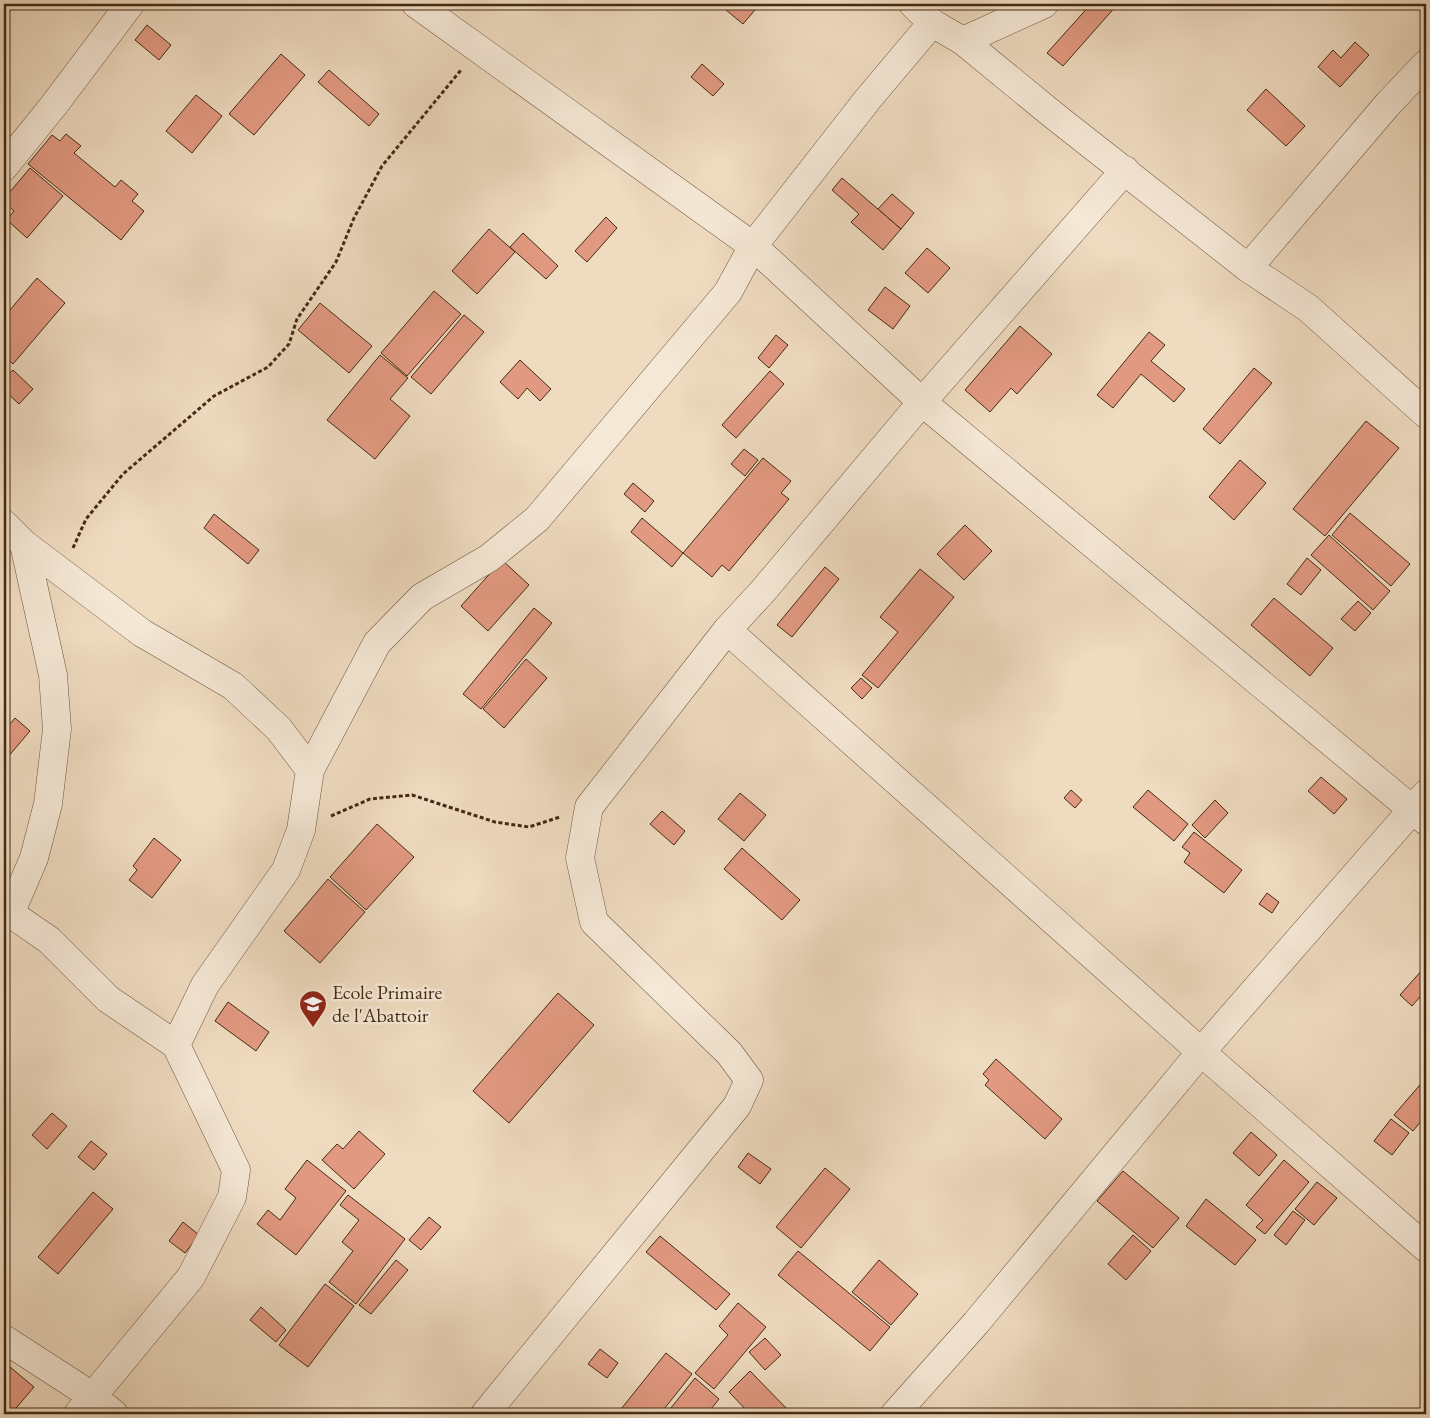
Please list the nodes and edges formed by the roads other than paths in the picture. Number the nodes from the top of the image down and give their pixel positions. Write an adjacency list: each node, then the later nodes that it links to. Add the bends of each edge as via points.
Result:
1 (130, 4): 8 (street)
2 (416, 4): 10 (street)
3 (913, 4): 5 (street)
4 (1044, 4): 6 (street)
5 (932, 23): 6 (street); 10 (street, via 868,98)
6 (962, 41): 9 (street)
7 (1426, 64): 11 (street)
8 (4, 167)
9 (1125, 170): 11 (street); 12 (street)
10 (753, 246): 12 (street); 17 (street, via 728,292 537,519 489,558 422,597 377,643)
11 (1248, 268): 13 (street, via 1308,308)
12 (922, 402): 16 (street); 18 (street)
13 (1426, 414)
14 (4, 524): 15 (street)
15 (24, 544): 17 (street, via 142,633 233,686 279,729); 19 (street, via 53,675 57,729 44,822 34,858)
16 (727, 630): 21 (street); 26 (street, via 589,807 580,858 594,922 729,1053 749,1080 737,1106)
17 (310, 770): 20 (street, via 301,830 286,870 204,985)
18 (1422, 809): 21 (street)
19 (7, 912): 20 (street, via 49,940 108,999)
20 (176, 1045): 24 (street, via 236,1170 232,1197 191,1277)
21 (1201, 1052): 22 (street); 27 (street, via 976,1324)
22 (1426, 1248)
23 (4, 1339): 24 (street)
24 (85, 1405): 25 (street)
25 (114, 1414)
26 (486, 1414)
27 (895, 1414)

